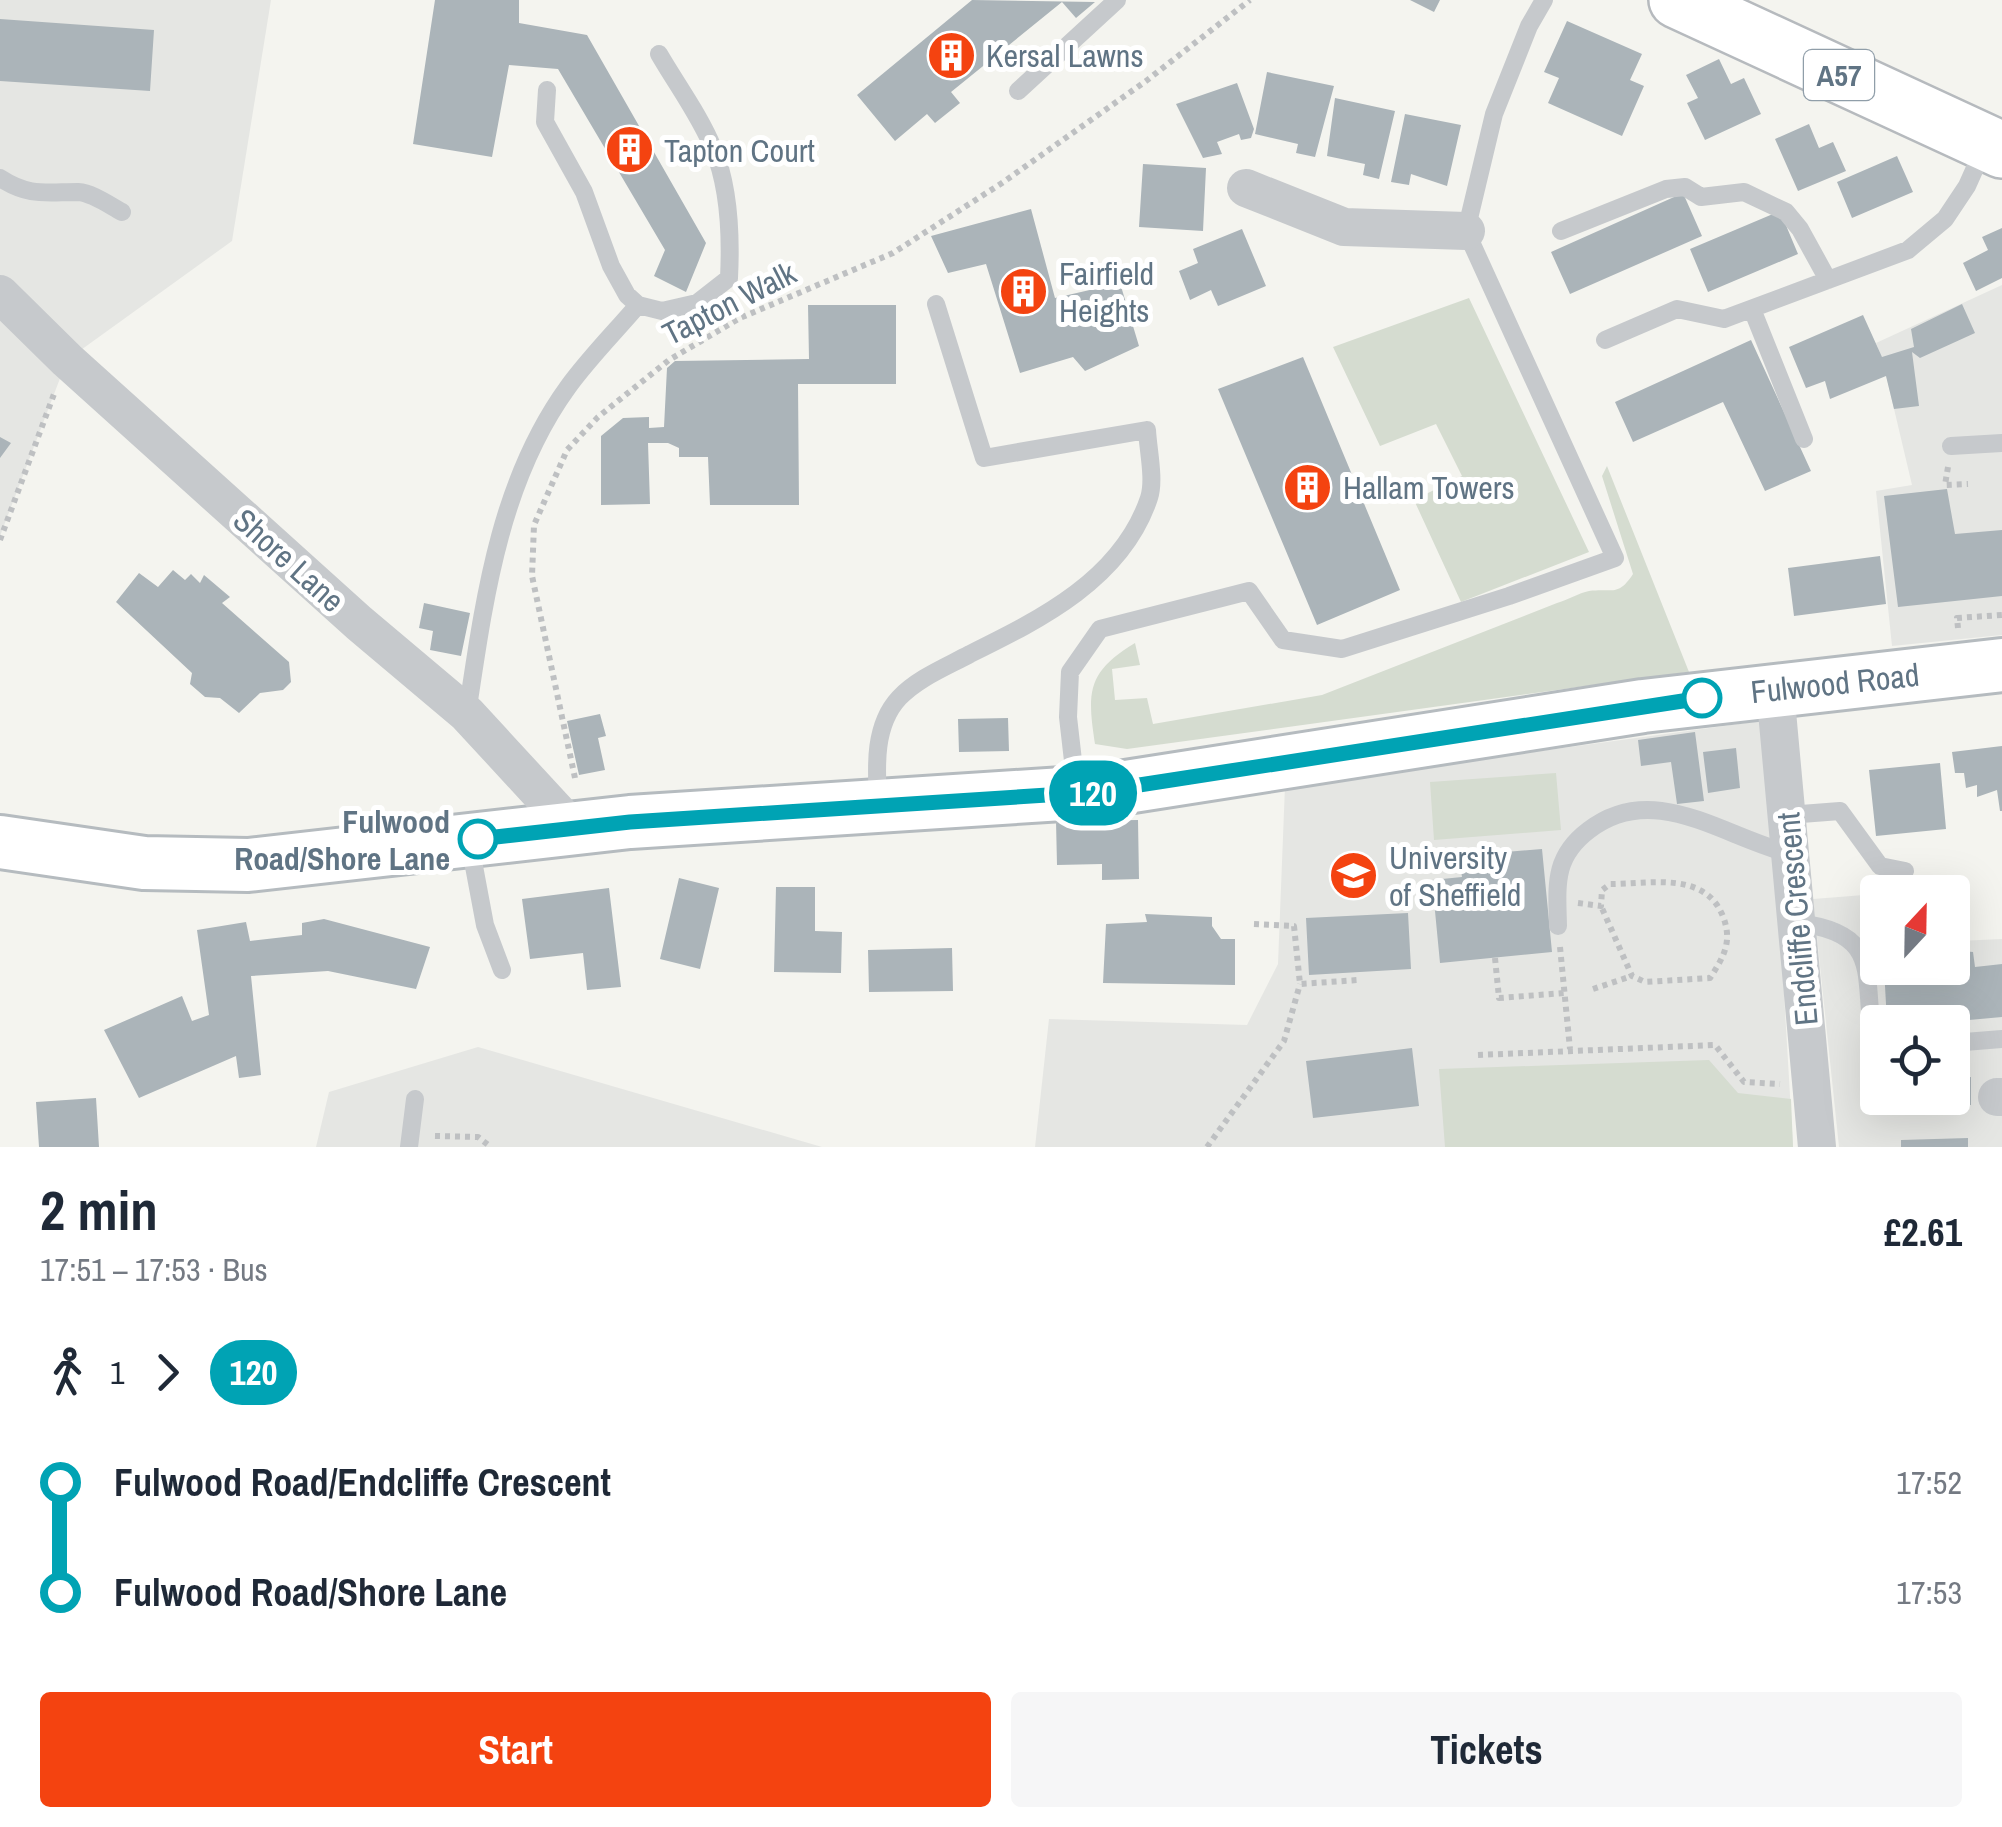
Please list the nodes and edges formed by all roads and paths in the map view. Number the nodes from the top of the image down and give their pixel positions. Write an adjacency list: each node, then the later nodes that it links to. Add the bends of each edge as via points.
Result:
1 (1118, 0): 7 (lane)
2 (1250, 0): 33 (path, Tapton Walk, via 1114,104 893,253 740,318 668,360 566,450 534,526 532,576 577,784)
3 (1544, 0): 12 (lane, via 1494,114)
4 (1677, 0): 8 (main road, A57)
5 (659, 54): 16 (lane, via 714,149 730,278 696,304 662,311)
6 (547, 90): 16 (lane, via 546,122 584,192 611,266)
7 (1018, 91)
8 (1994, 146): 14 (lane, via 1946,219 1908,250)
9 (0, 178): 11 (lane, via 18,190 81,192)
10 (1246, 188): 12 (street, via 1344,227)
11 (122, 212)
12 (1466, 231): 30 (lane, via 1615,558 1342,649 1282,640 1249,591 1100,629 1070,672)
13 (1561, 231): 14 (lane, via 1666,189 1686,186 1702,196 1744,192 1786,212)
14 (1828, 280): 18 (lane)
15 (0, 294): 20 (street, Shore Lane)
16 (638, 304): 29 (lane, via 567,389 526,463 497,538)
17 (936, 304): 31 (lane, via 984,458 1147,430 1150,496 1121,551 1082,590 927,676 898,699 875,754)
18 (1752, 309): 19 (lane, via 1724,319 1677,308); 21 (lane)
19 (1605, 340)
20 (66, 360): 26 (path); 29 (street, Shore Lane)
21 (1804, 439)
22 (2002, 442): 23 (lane)
23 (1952, 446)
24 (1968, 484): 25 (path)
25 (1945, 485)
26 (0, 540)
27 (2002, 665): 28 (street, Fulwood Road)
28 (1775, 690): 30 (street, Fulwood Road); 32 (street, Endcliffe Crescent)
29 (468, 714): 33 (street, Shore Lane)
30 (1077, 794): 31 (street, Fulwood Road)
31 (878, 806): 33 (street, Fulwood Road)
32 (1788, 816): 36 (street, Endcliffe Crescent); 37 (lane, via 1840,811 1880,866)
33 (573, 829): 34 (street, Fulwood Road)
34 (469, 840): 35 (street, Fulwood Road, via 248,866 144,863); 44 (lane, via 485,926)
35 (0, 842)
36 (1792, 854): 38 (lane, via 1677,814 1647,807 1619,812 1569,850 1560,865); 40 (street, Endcliffe Crescent)
37 (1905, 870)
38 (1557, 901): 39 (path); 42 (lane)
39 (1601, 906): 45 (path); 45 (path, via 1602,890 1610,884 1683,884 1706,890 1730,932 1710,978 1645,982)
40 (1798, 922): 50 (lane, via 1847,938 1866,960); 55 (street, Endcliffe Crescent)
41 (1254, 924): 47 (path, via 1294,926)
42 (1558, 926): 49 (path)
43 (1495, 958): 49 (path, via 1498,998)
44 (502, 970)
45 (1632, 976): 48 (path)
46 (1358, 980): 47 (path)
47 (1300, 984): 59 (path, via 1284,1042)
48 (1593, 988)
49 (1565, 993): 53 (path)
50 (1872, 1005)
51 (2002, 1038): 52 (lane)
52 (1970, 1041)
53 (1570, 1049): 54 (path); 55 (path, via 1715,1046 1744,1082)
54 (1478, 1056)
55 (1811, 1083): 60 (street, Endcliffe Crescent)
56 (416, 1099): 57 (lane)
57 (410, 1141): 58 (path, via 478,1138)
58 (491, 1147)
59 (1207, 1147)
60 (1816, 1147)

